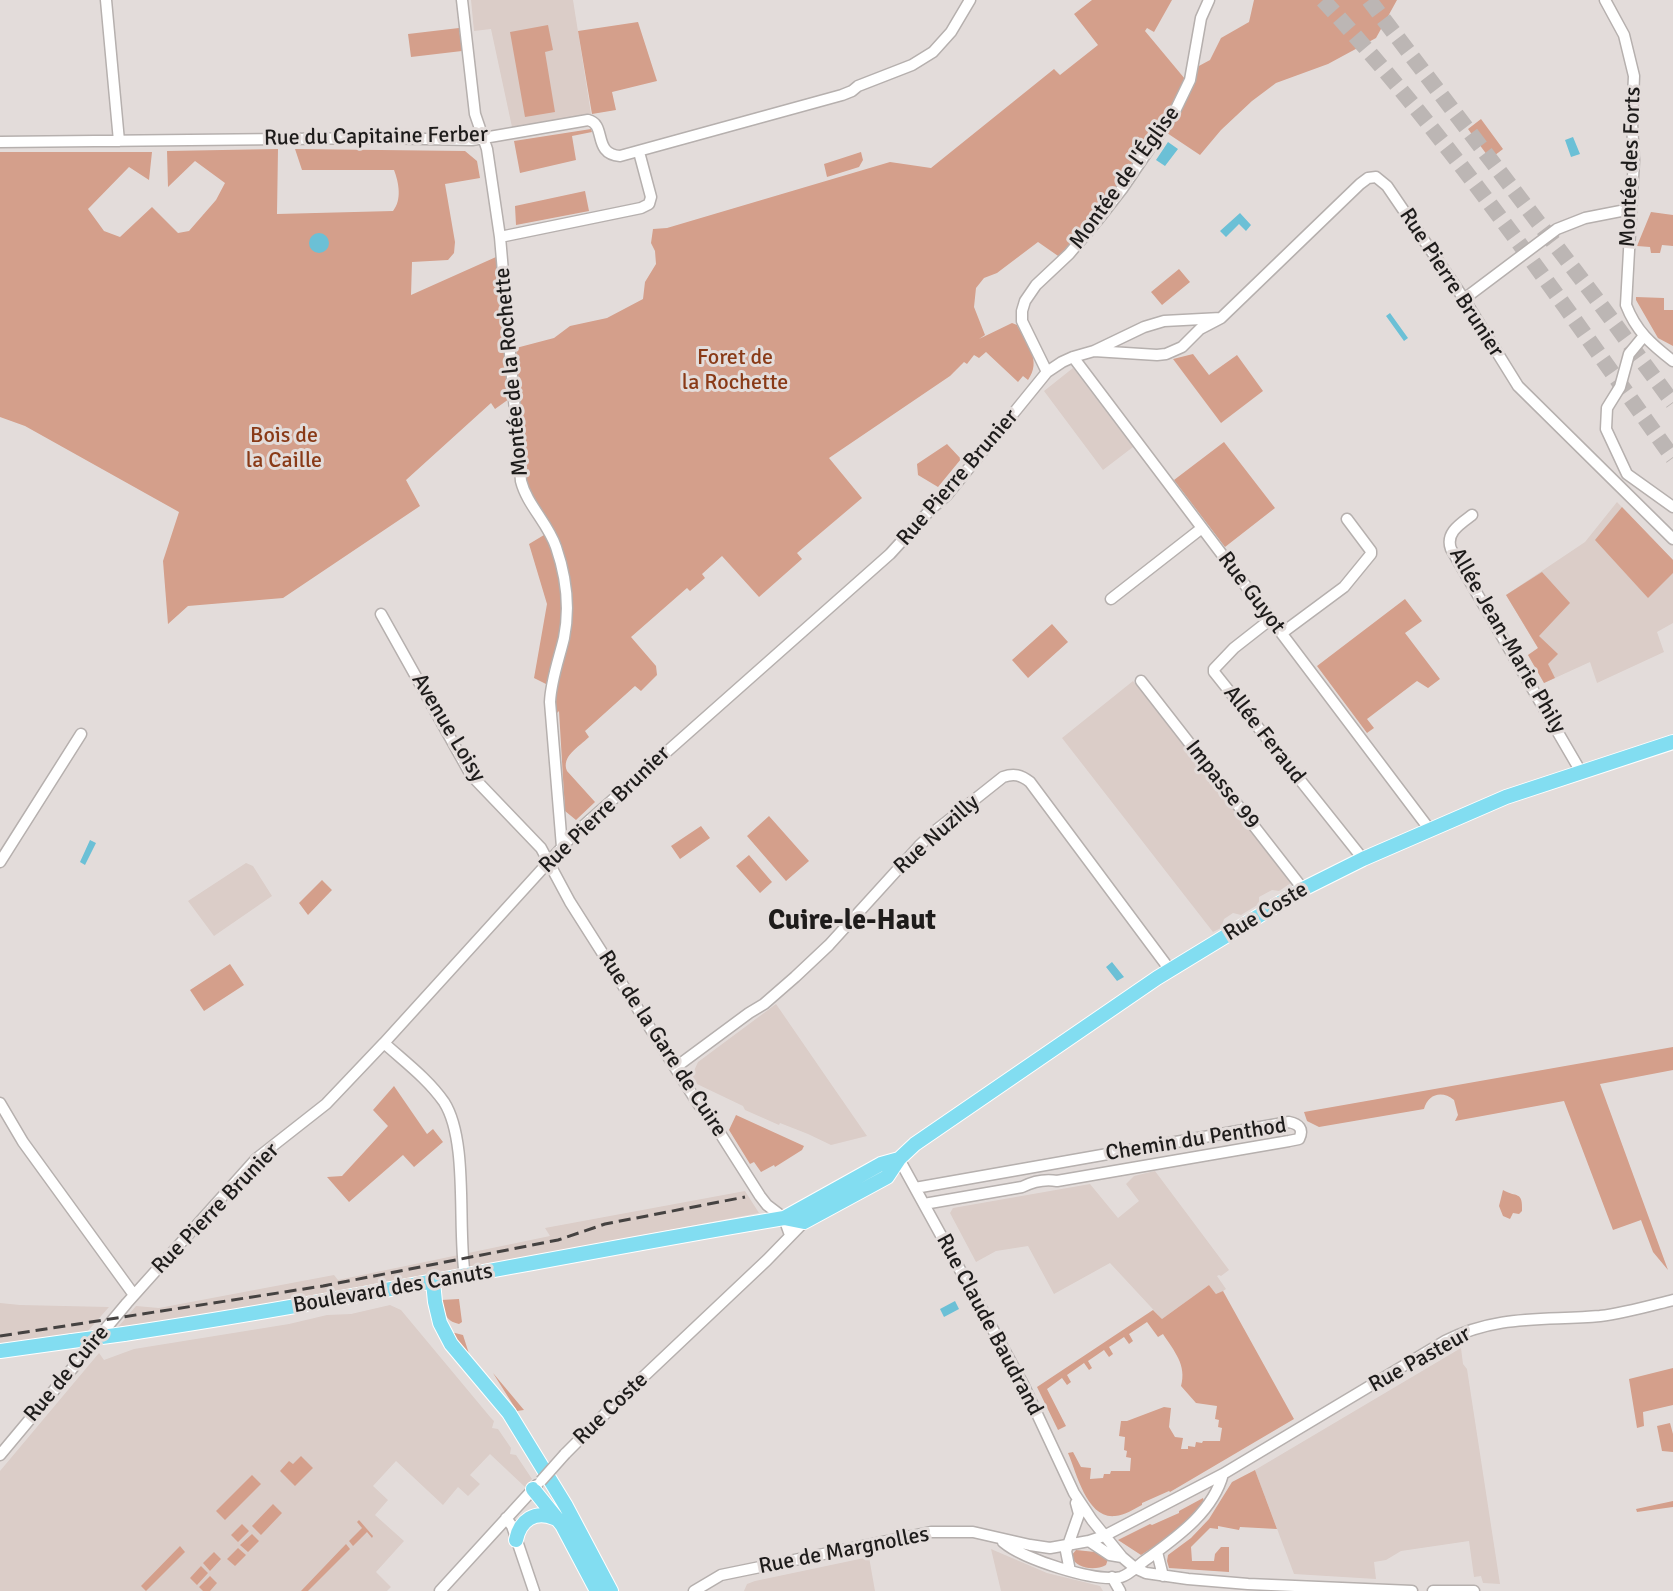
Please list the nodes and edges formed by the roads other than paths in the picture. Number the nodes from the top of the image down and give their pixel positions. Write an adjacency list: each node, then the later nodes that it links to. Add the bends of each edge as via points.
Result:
1 (106, 0): 7 (street)
2 (462, 0): 6 (street, Montée de la Rochette, via 475,114)
3 (970, 0): 9 (street, Rue du Capitaine Ferber, via 942,44 912,65 842,95)
4 (1209, 0): 18 (street, Montée de l'Église, via 1201,18 1190,80 1175,111 1108,207 1025,301 1022,321)
5 (1605, 0): 10 (street, Montée des Forts, via 1624,35 1635,76)
6 (483, 137): 7 (street, Rue du Capitaine Ferber); 9 (street, Rue du Capitaine Ferber, via 588,120 597,125 601,145 612,155); 11 (street, Montée de la Rochette)
7 (118, 141): 8 (street, Rue du Capitaine Ferber)
8 (0, 142)
9 (639, 152): 11 (street, via 651,196 649,204)
10 (1631, 209): 12 (street, via 1585,218 1557,229); 14 (street, Montée des Forts, via 1626,305)
11 (501, 237): 33 (street, Montée de la Rochette, via 522,481 556,547 568,603 550,702)
12 (1464, 299): 13 (street, Rue Pierre Brunier, via 1388,186 1376,177 1360,184); 23 (street, Rue Pierre Brunier, via 1518,386)
13 (1224, 315): 15 (street, Rue Pierre Brunier, via 1164,321); 15 (street, Rue Pierre Brunier, via 1200,329 1182,347 1166,354)
14 (1643, 337): 17 (street, Montée des Forts); 19 (street, via 1629,354 1620,387 1607,408 1606,429 1624,469)
15 (1094, 351): 16 (street, Rue Pierre Brunier)
16 (1073, 357): 18 (street, Rue Pierre Brunier); 22 (street, Rue Guyot)
17 (1673, 361)
18 (1047, 372): 33 (street, Rue Pierre Brunier, via 947,495 890,554)
19 (1673, 507)
20 (1472, 515): 31 (street, Allée Jean-Marie Phily, via 1453,531 1450,549)
21 (1347, 519): 27 (street, via 1371,554 1344,587)
22 (1202, 528): 24 (street); 26 (street, Rue Guyot)
23 (1673, 539)
24 (1111, 599)
25 (381, 614): 36 (street, Avenue Loisy, via 471,775)
26 (1271, 619): 27 (street, Rue Guyot); 34 (street, Allée Feraud, via 1234,648 1214,672)
27 (1282, 633): 32 (street, Rue Guyot)
28 (1141, 681): 37 (street, Impasse 99)
29 (81, 734): 35 (street)
30 (1673, 742): 31 (main road, Rue Coste)
31 (1581, 772): 32 (main road, Rue Coste)
32 (1430, 830): 34 (main road, Rue Coste)
33 (562, 847): 36 (street, Rue Pierre Brunier)
34 (1363, 859): 37 (main road, Rue Coste)
35 (0, 862)
36 (550, 862): 39 (street, Rue Pierre Brunier); 40 (street, Rue de la Gare de Cuire, via 570,902)
37 (1303, 889): 38 (main road, Rue Coste)
38 (1170, 970): 40 (street, Rue Nuzilly, via 1030,782 1009,775 935,831 823,952 788,984); 42 (main road, Rue Coste)
39 (384, 1043): 48 (street, via 433,1088 451,1116 458,1152); 50 (street, Rue Pierre Brunier, via 326,1104 256,1159)
40 (675, 1067): 45 (street, Rue de la Gare de Cuire, via 760,1196)
41 (1, 1106): 50 (street)
42 (899, 1159): 43 (street, Rue Claude Baudrand); 45 (main road, Rue Coste, via 881,1164); 46 (main road, Rue Coste, via 887,1178)
43 (915, 1188): 44 (street, Rue Claude Baudrand); 44 (street, Chemin du Penthod, via 1289,1122 1297,1124 1302,1133 1299,1139 1290,1141)
44 (924, 1204): 57 (street, Rue Claude Baudrand, via 1024,1386)
45 (784, 1218): 46 (main road); 47 (street); 48 (main road, Boulevard des Canuts)
46 (804, 1221): 47 (street, Rue Coste)
47 (790, 1235): 56 (street, Rue Coste, bridge)
48 (465, 1276): 49 (main road, Boulevard des Canuts)
49 (433, 1282): 52 (main road, Boulevard des Canuts, bridge); 53 (main road, via 446,1335)
50 (134, 1295): 54 (street, Rue de Cuire)
51 (1673, 1300): 55 (street, Rue Pasteur, via 1602,1316 1513,1321 1465,1332)
52 (0, 1351)
53 (486, 1388): 74 (main road, via 561,1506); 75 (main road, via 509,1413 539,1461)
54 (0, 1455)
55 (1223, 1474): 60 (street, Rue Pasteur); 65 (street, via 1197,1519)
56 (537, 1485): 58 (street, Rue Coste); 59 (main road)
57 (1074, 1493): 60 (street, Rue Claude Baudrand); 64 (street, Rue Claude Baudrand, via 1079,1514)
58 (506, 1518): 62 (street); 71 (street, Rue Coste)
59 (554, 1518): 62 (main road, via 542,1514 532,1517 520,1527); 73 (main road, via 562,1525)
60 (1104, 1536): 63 (street, Rue de Margnolles); 66 (street)
61 (998, 1538): 64 (street, Rue de Margnolles, via 1050,1548); 68 (street, Rue de Margnolles, via 1023,1555); 76 (street, Rue de Margnolles, via 974,1532 931,1532 721,1575)
62 (516, 1540): 72 (street)
63 (1089, 1541): 64 (street, Rue de Margnolles); 66 (street, via 1110,1555)
64 (1067, 1545): 68 (street)
65 (1157, 1552): 67 (street); 69 (street)
66 (1122, 1557): 67 (street)
67 (1135, 1568): 69 (street); 70 (street, Rue de Margnolles, via 1121,1577)
68 (1070, 1571): 70 (street, Rue de Margnolles)
69 (1163, 1576): 78 (street)
70 (1112, 1577): 77 (street)
71 (440, 1591)
72 (534, 1591)
73 (597, 1591)
74 (604, 1591)
75 (611, 1591)
76 (694, 1591)
77 (1120, 1591)
78 (1412, 1591)
79 (1433, 1591): 80 (street)
80 (1474, 1591)

